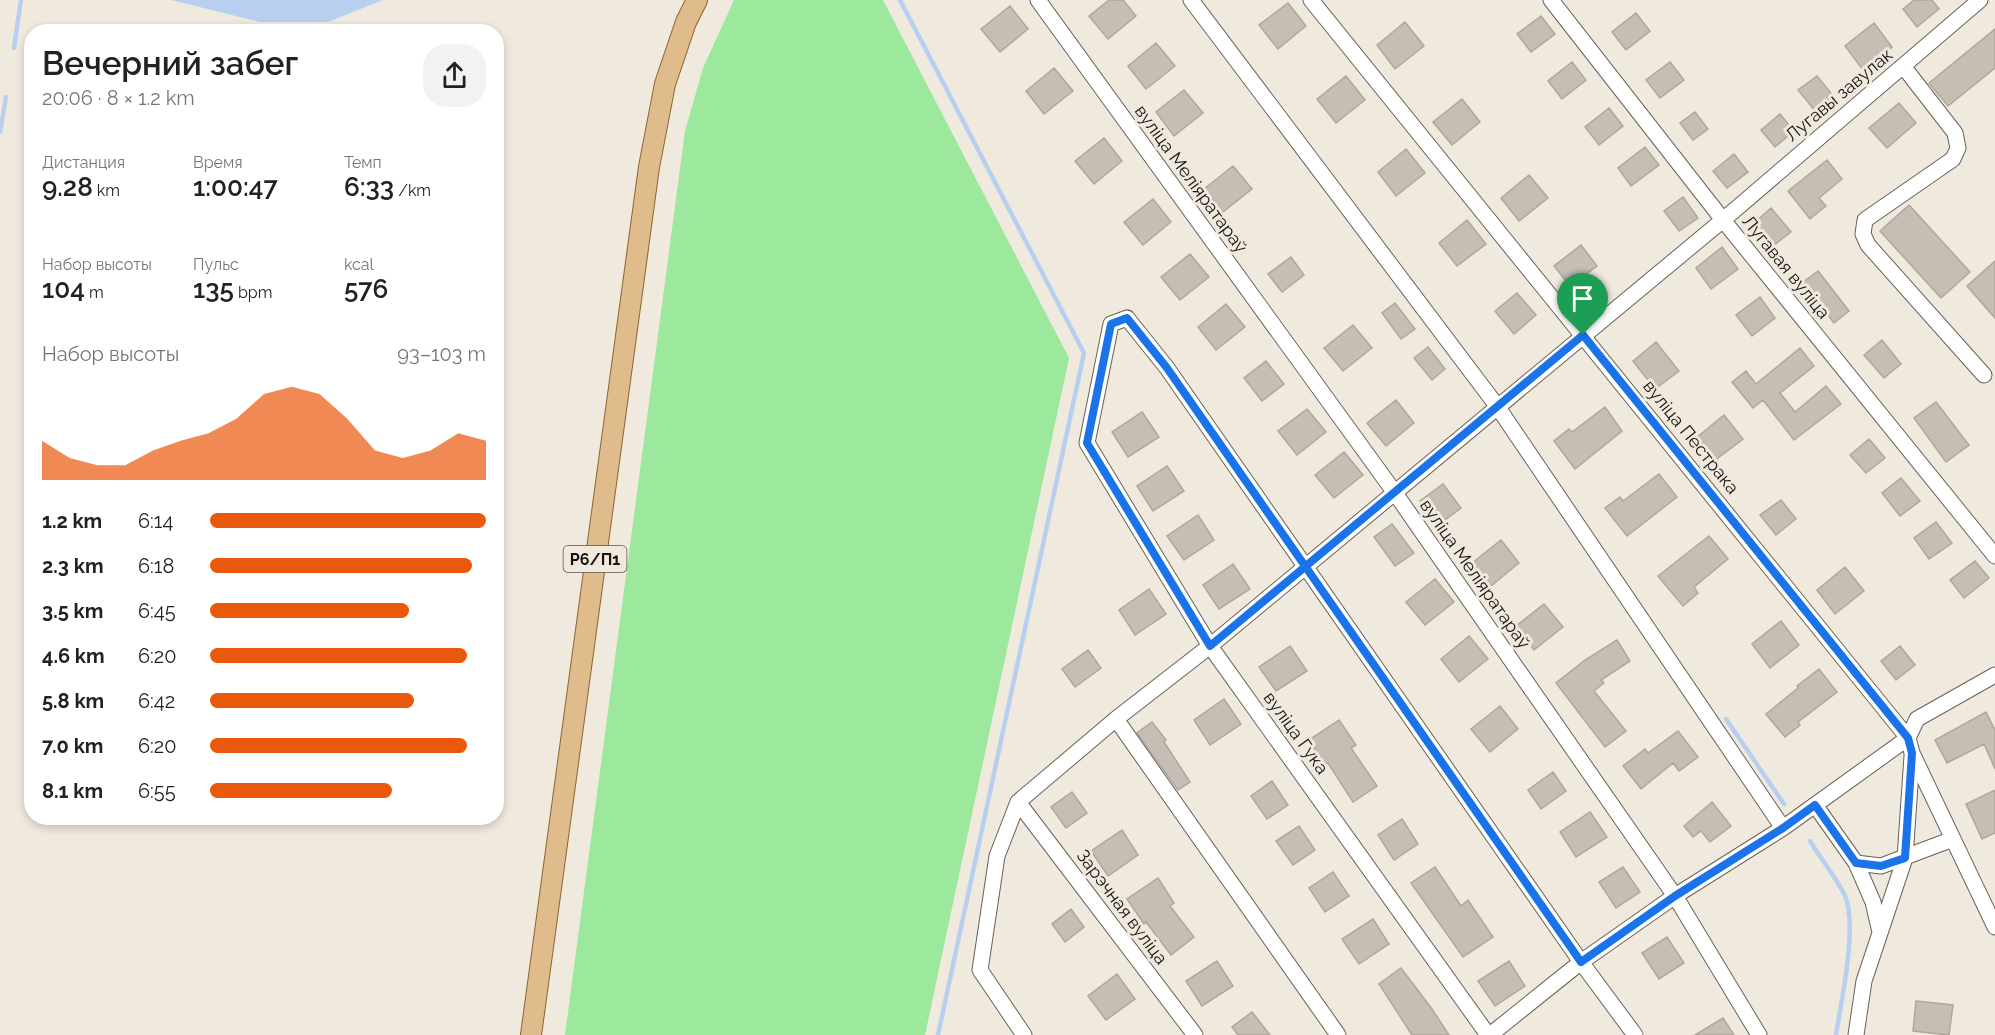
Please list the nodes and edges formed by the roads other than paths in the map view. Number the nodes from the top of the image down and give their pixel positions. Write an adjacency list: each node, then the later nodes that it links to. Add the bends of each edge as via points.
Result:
1 (697, 0): 29 (main road, Р6/П1, via 665,84 649,167)
2 (1038, 0): 12 (street, вуліца Меліяратараў)
3 (1191, 0): 11 (street)
4 (1311, 0): 9 (street, вуліца Пестрака)
5 (1551, 0): 8 (street, Лугавая вуліца)
6 (1980, 0): 7 (street, Лугавы завулак)
7 (1903, 66): 8 (street, Лугавы завулак); 10 (street, via 1955,133 1958,148 1953,159 1865,220 1863,234 1868,245)
8 (1723, 220): 9 (street, Лугавы завулак); 13 (street, Лугавая вуліца)
9 (1583, 335): 11 (street, Лугавы завулак); 18 (street, вуліца Пестрака)
10 (1984, 375)
11 (1497, 406): 12 (street, Лугавы завулак); 21 (street)
12 (1395, 493): 14 (street, Лугавы завулак); 25 (street, вуліца Меліяратараў)
13 (1995, 556)
14 (1304, 567): 15 (street, Лугавы завулак); 15 (street, вуліца Гука, via 1167,368 1127,318 1111,324 1087,443); 28 (street)
15 (1210, 646): 17 (street, Лугавы завулак); 33 (street, вуліца Гука)
16 (1995, 675): 18 (street, via 1917,719)
17 (1116, 719): 19 (street, Лугавы завулак); 32 (street)
18 (1910, 746): 20 (street); 22 (street, вуліца Пестрака); 23 (street)
19 (1018, 802): 30 (street, via 997,856 980,970); 31 (street, Зарэчная вуліца)
20 (1815, 805): 21 (street); 24 (street)
21 (1783, 828): 25 (street)
22 (1953, 839): 23 (street); 26 (street, вуліца Пестрака)
23 (1905, 858): 24 (street, via 1881,866); 27 (street)
24 (1856, 863): 27 (street, via 1874,902)
25 (1675, 896): 28 (street); 35 (street, вуліца Меліяратараў)
26 (1995, 927)
27 (1880, 933): 36 (street, via 1864,981)
28 (1581, 962): 33 (street); 34 (street)
29 (531, 1035)
30 (1024, 1035)
31 (1195, 1035)
32 (1338, 1035)
33 (1489, 1035)
34 (1635, 1035)
35 (1759, 1035)
36 (1856, 1035)

